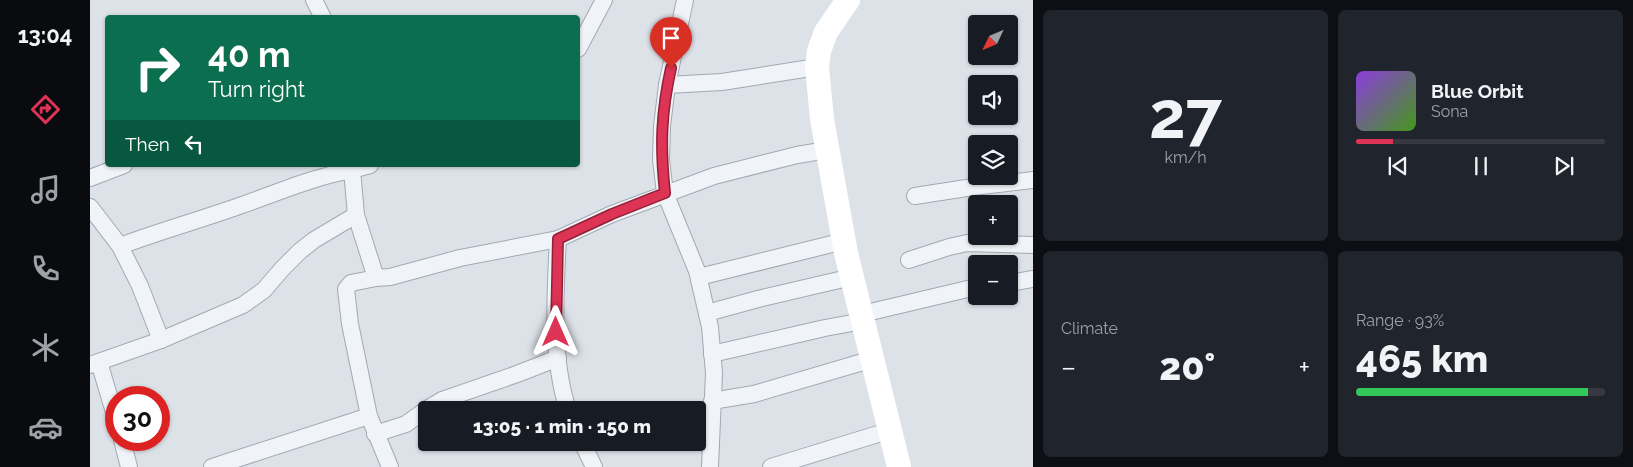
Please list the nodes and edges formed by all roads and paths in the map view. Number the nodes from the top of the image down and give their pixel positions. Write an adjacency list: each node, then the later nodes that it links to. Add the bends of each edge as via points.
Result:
1 (314, 0): 5 (street)
2 (604, 0): 6 (street)
3 (685, 0): 8 (street)
4 (848, 0): 7 (street, via 826,32)
5 (322, 15)
6 (580, 46)
7 (817, 67): 8 (street, via 722,82); 9 (street)
8 (667, 85): 14 (street, via 661,160)
9 (827, 150): 14 (street, via 714,176); 19 (street)
10 (119, 167): 12 (street)
11 (352, 168): 17 (street); 21 (street)
12 (90, 178)
13 (1033, 180): 15 (street)
14 (665, 193): 18 (street); 23 (street)
15 (915, 196)
16 (90, 207): 21 (street)
17 (356, 215): 25 (street); 31 (street, via 300,251 264,290 243,305)
18 (558, 239): 25 (street); 33 (street)
19 (844, 241): 23 (street); 24 (street)
20 (1033, 245): 22 (street, via 957,244)
21 (120, 246): 31 (street)
22 (909, 260)
23 (699, 277): 29 (street)
24 (852, 277): 29 (street); 30 (street)
25 (376, 278): 39 (street, via 351,283 346,289)
26 (1033, 279): 27 (street)
27 (1018, 281)
28 (968, 289): 30 (street)
29 (707, 313): 32 (street)
30 (863, 318): 32 (street); 34 (street)
31 (161, 340): 35 (street)
32 (712, 354): 38 (street)
33 (558, 358): 37 (street); 41 (street, via 442,400 406,424)
34 (873, 359): 38 (street, via 754,394); 40 (street)
35 (94, 363): 36 (street)
36 (105, 391)
37 (566, 401)
38 (712, 402): 48 (street)
39 (369, 416): 41 (street); 45 (street)
40 (891, 430): 49 (street); 50 (street)
41 (376, 434): 46 (street)
42 (125, 451): 44 (street)
43 (586, 451): 47 (street)
44 (129, 467)
45 (212, 467)
46 (390, 467)
47 (594, 467)
48 (710, 467)
49 (771, 467)
50 (899, 467)

